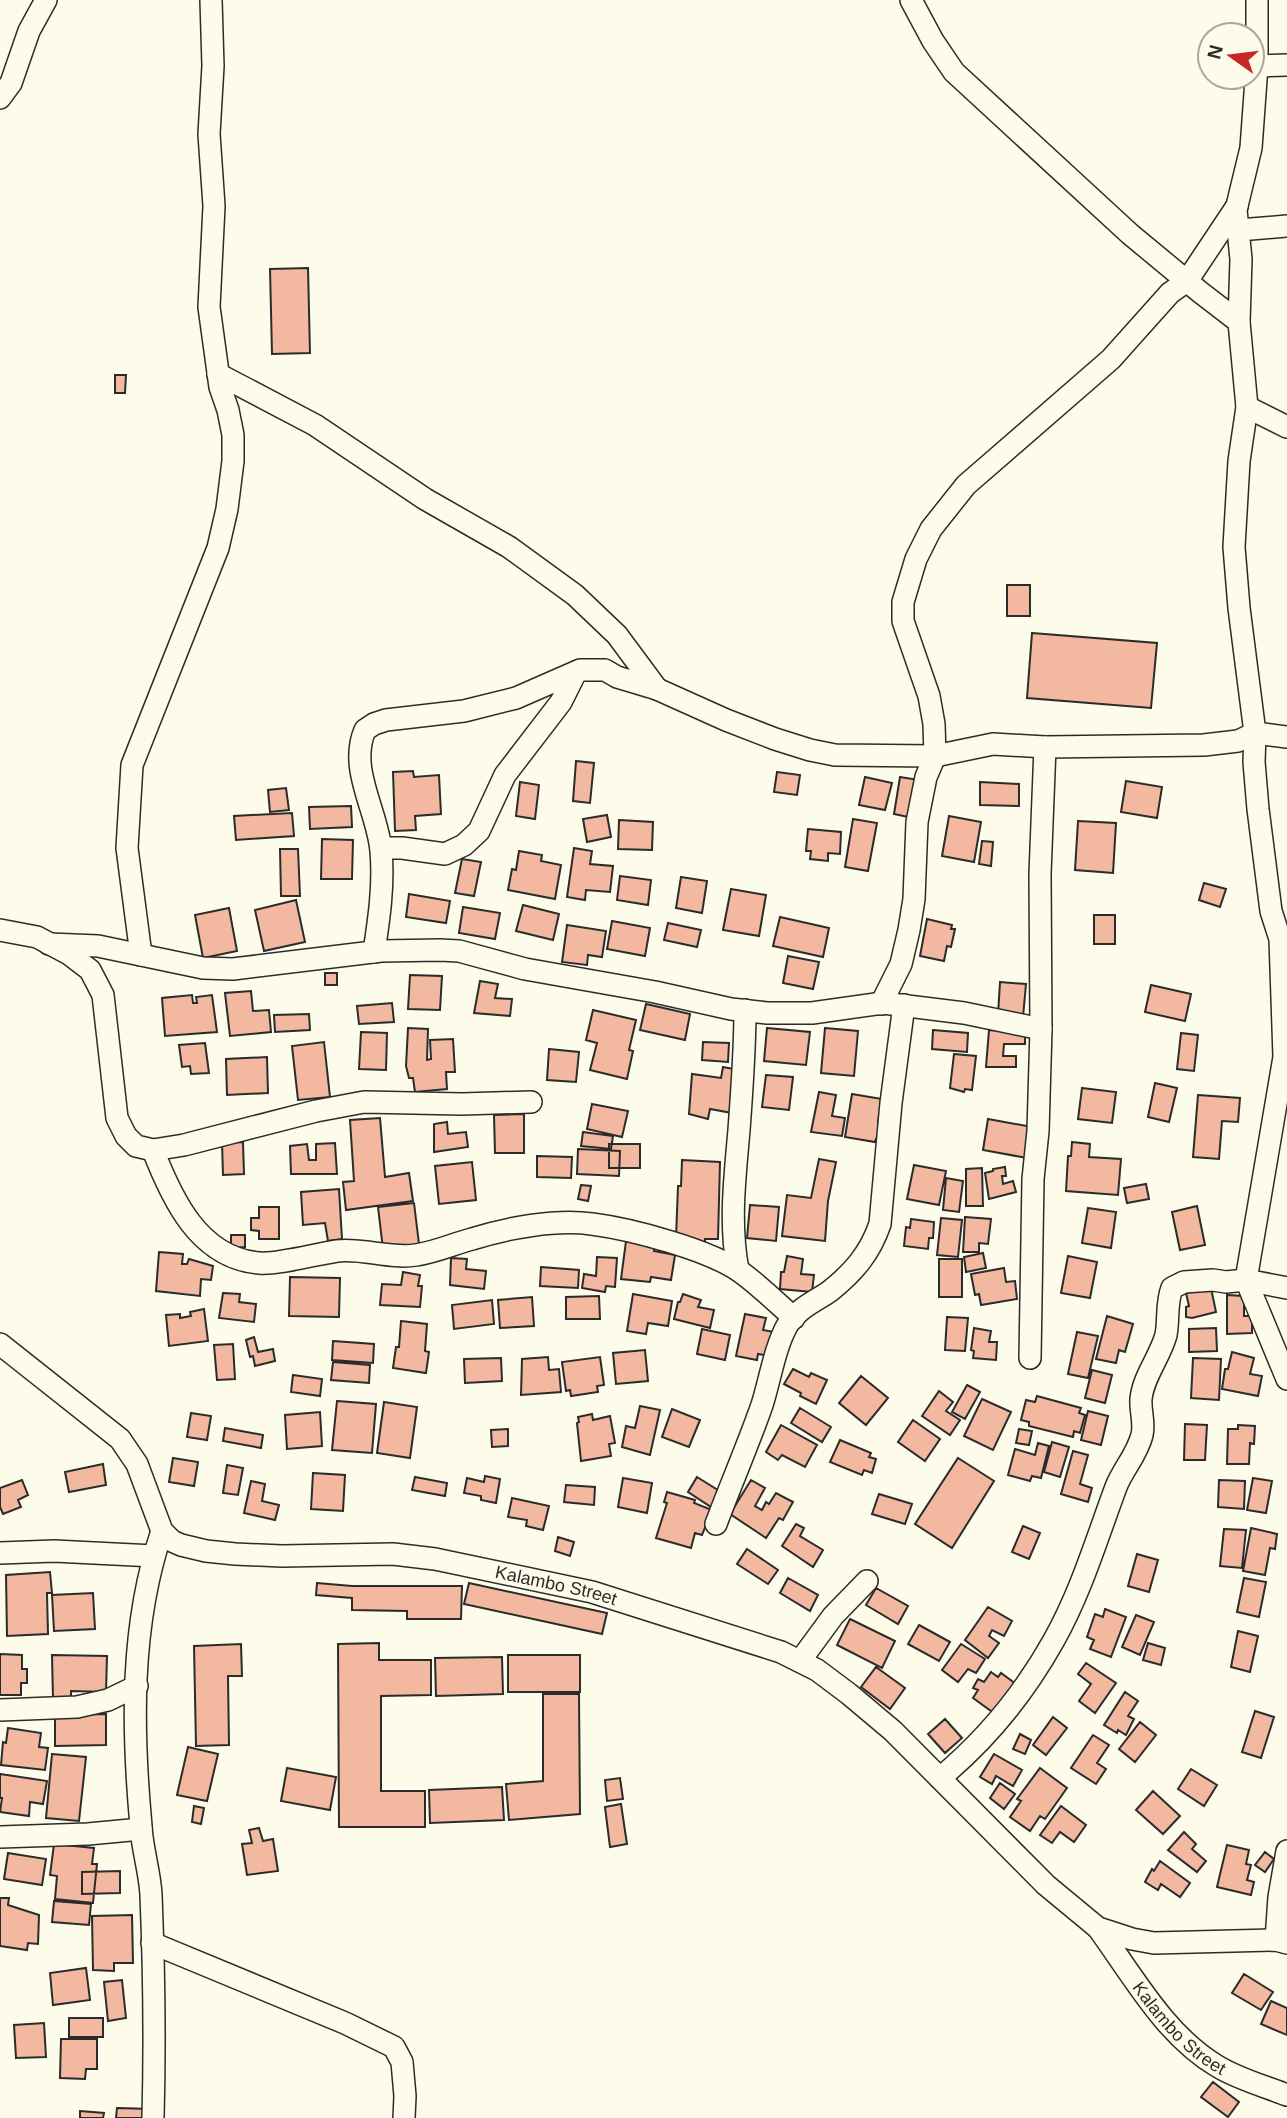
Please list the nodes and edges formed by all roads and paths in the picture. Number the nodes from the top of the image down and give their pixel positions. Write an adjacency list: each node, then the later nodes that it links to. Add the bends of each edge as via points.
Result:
1 (46, 0): 9 (street, via 29,31 11,83)
2 (211, 0): 15 (street, via 209,134 214,206 209,307)
3 (911, 0): 13 (street, via 954,72)
4 (1257, 0): 5 (street)
5 (1257, 21)
6 (1287, 65): 7 (street)
7 (1266, 66)
8 (1255, 91): 10 (street, via 1251,148)
9 (0, 98)
10 (1237, 206): 12 (street); 13 (street)
11 (1287, 226): 12 (street)
12 (1239, 230): 14 (street)
13 (1186, 281): 14 (street); 23 (street, via 1111,359 966,485 931,528 916,559 902,616 929,696)
14 (1239, 322): 16 (street)
15 (218, 374): 19 (street, via 314,425 425,499 509,547 575,595 617,635); 28 (street, via 233,435 227,509 218,548 132,765 127,848)
16 (1247, 407): 17 (street); 20 (street, via 1238,461 1234,547)
17 (1287, 427)
18 (576, 673): 19 (street, via 605,670); 24 (street, via 561,702 505,775 479,831 464,845 445,854); 24 (street, via 516,698 464,711 386,720 365,730 360,757)
19 (657, 689): 23 (street, via 810,750 835,755)
20 (1255, 733): 21 (street); 22 (street, via 1238,741 1204,745); 36 (street, via 1258,809 1280,939 1284,1057)
21 (1287, 737)
22 (1045, 747): 23 (street, via 993,744); 32 (street)
23 (935, 757): 29 (street, via 926,777 918,822 909,930 901,964)
24 (381, 848): 27 (street, via 381,905)
25 (0, 930): 26 (street)
26 (49, 944): 28 (street, via 98,946); 34 (street, via 90,970 103,995 117,1118 136,1146)
27 (374, 952): 28 (street, via 233,970); 31 (street, via 459,951 525,969)
28 (141, 955)
29 (881, 1004): 30 (street); 31 (street, via 812,1013)
30 (904, 1005): 32 (street); 38 (street, via 880,1224 869,1252)
31 (745, 1010): 35 (street, via 733,1191 733,1248)
32 (1041, 1029): 40 (street)
33 (531, 1102): 34 (street, via 364,1102)
34 (153, 1150): 35 (street, via 166,1183 205,1240 220,1252 260,1264 341,1251 412,1256 519,1228 591,1224 661,1240)
35 (738, 1270): 38 (street)
36 (1246, 1280): 37 (street); 41 (street); 50 (street, via 1200,1280 1172,1288 1167,1332 1142,1392 1143,1433 1117,1484 1055,1639 983,1740)
37 (1287, 1288)
38 (794, 1318): 42 (street)
39 (0, 1344): 43 (street, via 120,1439 137,1464)
40 (1030, 1358)
41 (1287, 1379)
42 (716, 1524)
43 (162, 1531): 45 (street); 47 (street, Kalambo Street, via 172,1541 206,1551 282,1556 393,1554 461,1564 592,1592)
44 (0, 1553): 45 (street)
45 (154, 1556): 48 (street, via 139,1631)
46 (867, 1581): 47 (street, via 833,1616)
47 (800, 1661): 50 (street, Kalambo Street, via 849,1694)
48 (137, 1686): 49 (street, via 108,1700 77,1707); 51 (street)
49 (0, 1710)
50 (940, 1778): 54 (street, Kalambo Street, via 1046,1885)
51 (141, 1829): 52 (street); 56 (street, via 151,1891)
52 (0, 1837)
53 (1287, 1851): 55 (street, via 1279,1897)
54 (1098, 1928): 55 (street, Kalambo Street, via 1154,1942); 57 (street, Kalambo Street, via 1184,2043 1234,2075)
55 (1281, 1941)
56 (152, 1943): 58 (street); 59 (street, via 394,2047 402,2062)
57 (1287, 2095)
58 (153, 2118)
59 (404, 2118)

